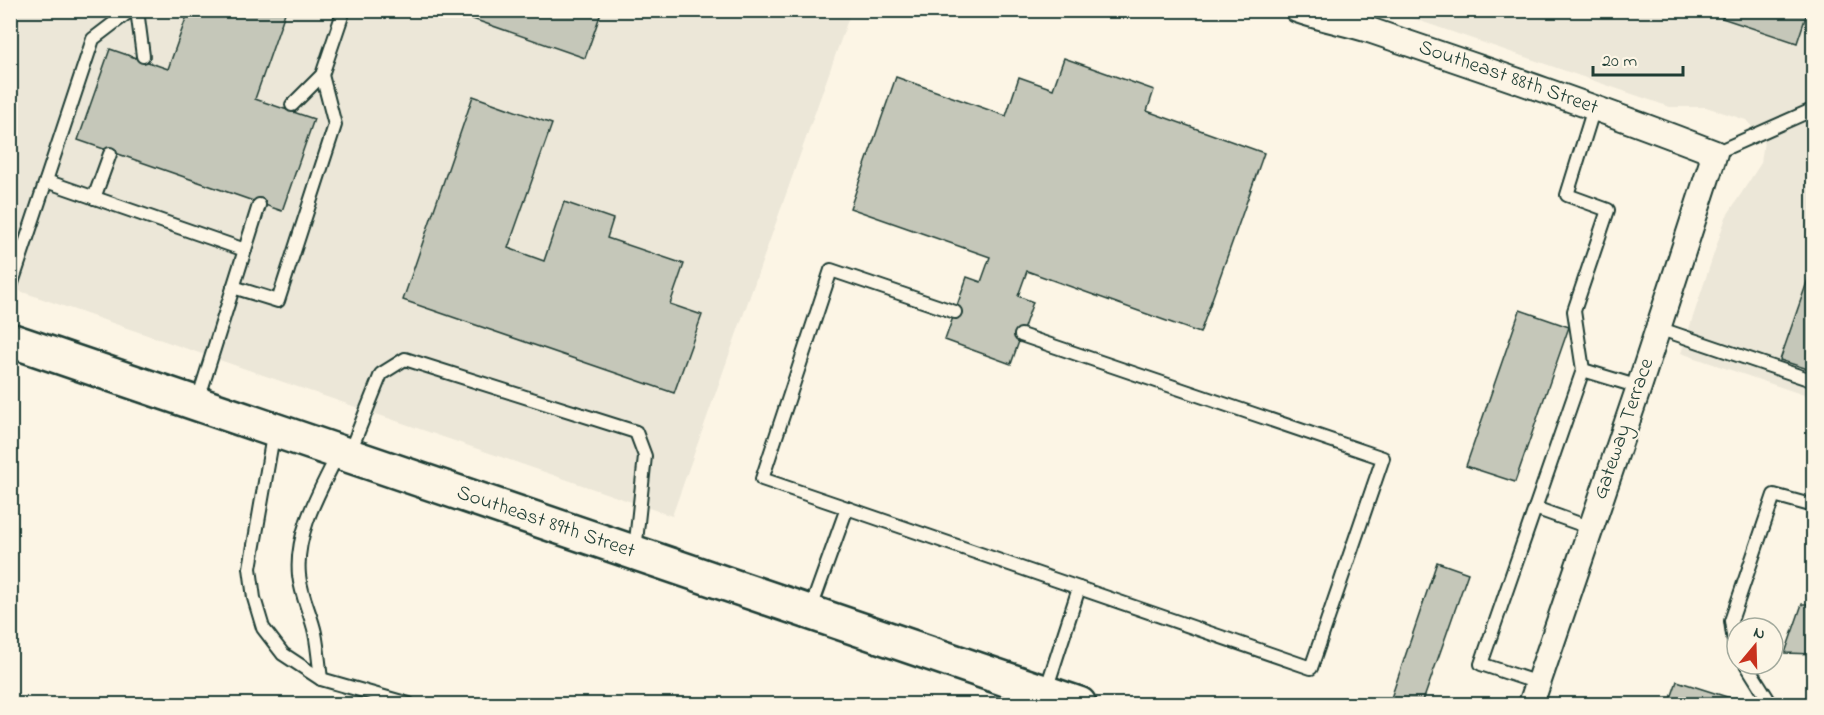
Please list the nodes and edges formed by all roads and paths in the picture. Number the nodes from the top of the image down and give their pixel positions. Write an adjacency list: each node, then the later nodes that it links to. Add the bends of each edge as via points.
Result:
1 (131, 10): 12 (lane, via 93,39)
2 (137, 10): 5 (lane)
3 (344, 10): 6 (lane)
4 (1298, 10): 8 (street, Southeast 88th Street, via 1350,24)
5 (143, 56)
6 (322, 75): 7 (lane); 16 (lane, via 335,126 278,301)
7 (292, 105)
8 (1594, 108): 10 (street, Southeast 88th Street); 22 (lane, via 1568,195 1608,210 1574,311)
9 (1814, 109): 10 (lane)
10 (1716, 153): 19 (street, Gateway Terrace)
11 (110, 154): 13 (lane)
12 (46, 181): 13 (lane); 17 (lane)
13 (94, 198): 15 (lane)
14 (259, 204): 15 (lane)
15 (245, 250): 16 (lane)
16 (233, 287): 25 (lane)
17 (10, 289)
18 (955, 312): 29 (lane, via 831,270 762,479)
19 (1658, 328): 23 (lane); 24 (street, Gateway Terrace)
20 (1021, 335): 33 (lane, via 1383,458 1311,668)
21 (10, 340): 25 (main road, Southeast 89th Street)
22 (1583, 370): 24 (lane); 30 (lane)
23 (1814, 381)
24 (1639, 387): 31 (street, Gateway Terrace)
25 (196, 404): 26 (main road, Southeast 89th Street)
26 (274, 430): 27 (main road, Southeast 89th Street); 37 (lane, via 250,568 254,598 263,628 283,654)
27 (343, 454): 32 (main road, Southeast 89th Street); 32 (lane, via 381,374 405,359 636,432 645,456); 37 (lane, via 307,520 299,551 299,576 315,632)
28 (1814, 507): 35 (lane, via 1774,495)
29 (847, 508): 33 (lane); 34 (lane)
30 (1535, 508): 31 (lane); 39 (lane, via 1481,664)
31 (1591, 528): 39 (street, Gateway Terrace)
32 (635, 553): 34 (main road, Southeast 89th Street)
33 (1079, 588): 38 (lane)
34 (810, 612): 38 (main road, Southeast 89th Street)
35 (1733, 616)
36 (1753, 676): 42 (lane)
37 (321, 679): 40 (lane)
38 (1045, 693): 41 (main road, Southeast 89th Street)
39 (1535, 694)
40 (409, 705)
41 (1079, 705)
42 (1771, 705)

